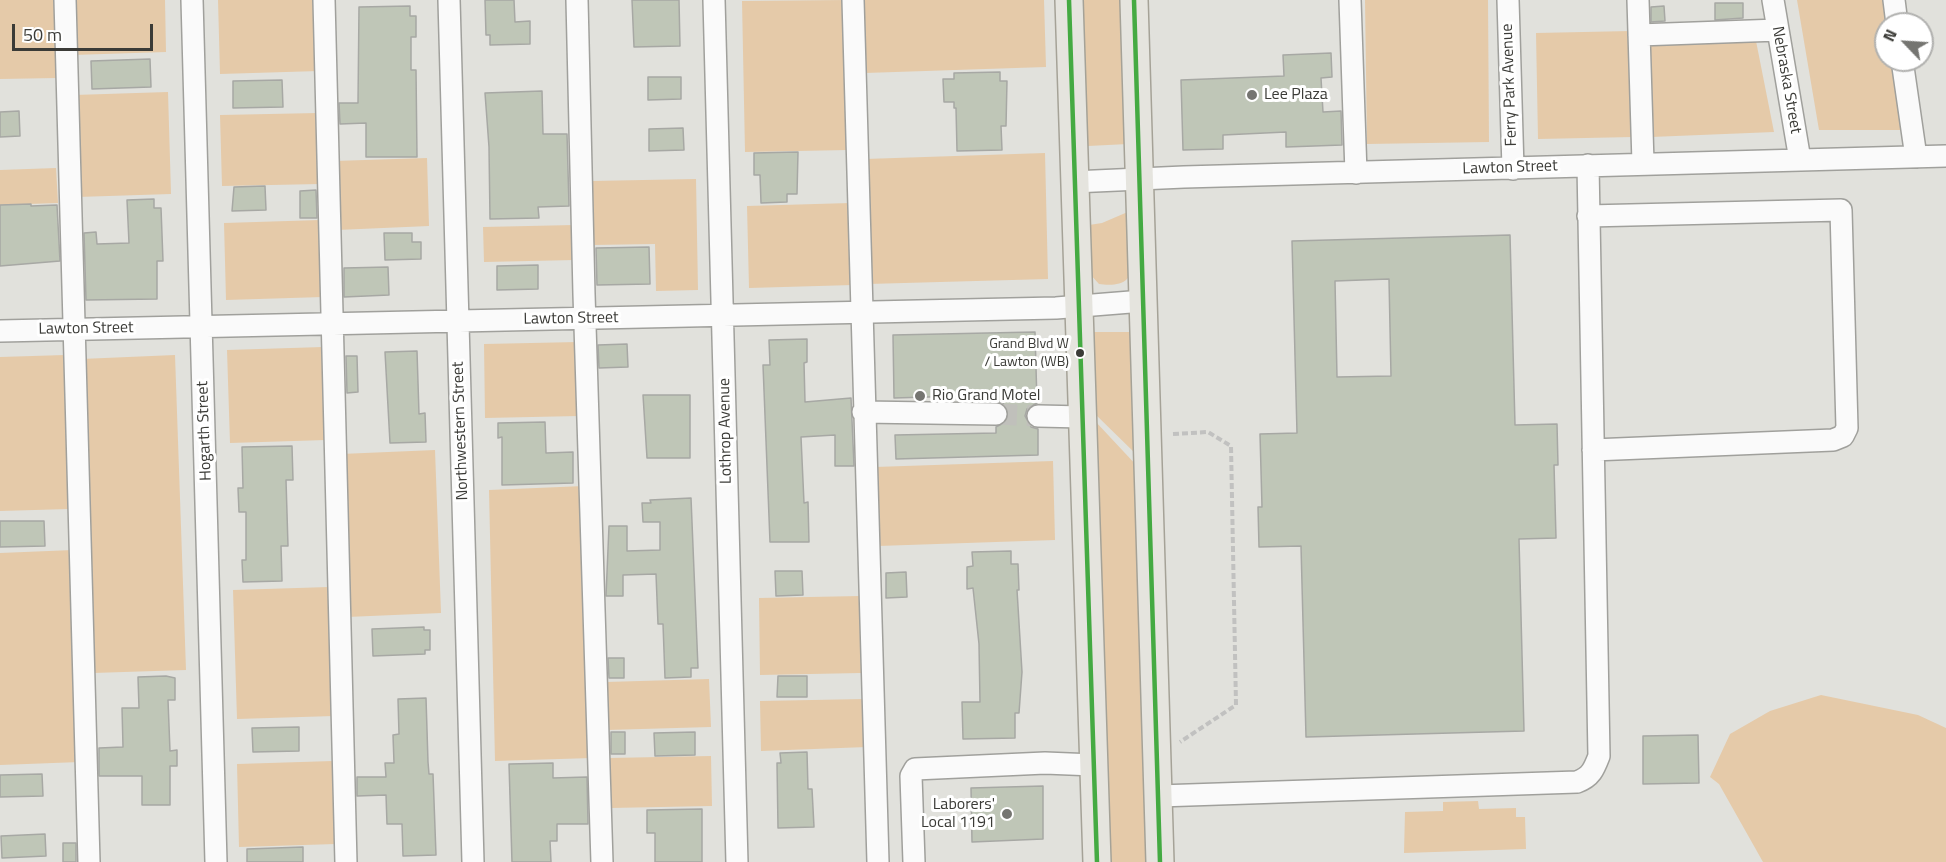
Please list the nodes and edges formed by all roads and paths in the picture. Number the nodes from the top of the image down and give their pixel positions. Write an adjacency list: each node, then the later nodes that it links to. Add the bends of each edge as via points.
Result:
1 (65, 0): 35 (street)
2 (192, 0): 34 (street, Hogarth Street)
3 (324, 0): 33 (street)
4 (449, 0): 32 (street, Northwestern Street)
5 (577, 0): 31 (street)
6 (714, 0): 30 (street, Lothrop Avenue)
7 (853, 0): 29 (street)
8 (1069, 0): 25 (main road)
9 (1134, 0): 24 (main road)
10 (1350, 0): 23 (street)
11 (1508, 0): 22 (street, Ferry Park Avenue)
12 (1638, 0): 15 (street)
13 (1773, 0): 14 (street, Nebraska Street)
14 (1778, 30): 15 (street); 19 (street, Nebraska Street)
15 (1639, 35): 20 (street)
16 (1904, 72): 18 (street)
17 (1946, 156): 18 (street, Lawton Street)
18 (1916, 157): 19 (street, Lawton Street)
19 (1800, 160): 20 (street, Lawton Street)
20 (1643, 163): 21 (street, Lawton Street)
21 (1588, 165): 22 (street, Lawton Street); 26 (street)
22 (1513, 169): 23 (street, Lawton Street)
23 (1356, 173): 24 (street, Lawton Street)
24 (1142, 179): 25 (street, Lawton Street); 27 (main road)
25 (1073, 182): 28 (main road)
26 (1588, 216): 42 (street); 42 (street, via 1841,210 1847,429 1843,436 1833,440)
27 (1143, 301): 28 (street, Lawton Street); 45 (main road)
28 (1080, 304): 29 (street, Lawton Street, via 1056,308); 40 (main road)
29 (861, 312): 30 (street, Lawton Street); 37 (street)
30 (723, 315): 31 (street, Lawton Street); 51 (street, Lothrop Avenue)
31 (585, 319): 32 (street, Lawton Street); 50 (street)
32 (457, 322): 33 (street, Lawton Street); 49 (street, Northwestern Street)
33 (332, 324): 34 (street, Lawton Street); 48 (street)
34 (202, 326): 35 (street, Lawton Street); 47 (street, Hogarth Street)
35 (73, 330): 36 (street, Lawton Street); 46 (street)
36 (0, 332)
37 (863, 412): 38 (street); 52 (street)
38 (996, 414)
39 (1038, 416): 40 (street)
40 (1083, 417): 44 (main road)
41 (1173, 434): 43 (path, via 1208,432 1231,446 1236,705)
42 (1593, 450): 45 (street, via 1599,756 1587,778 1577,782)
43 (1180, 741)
44 (1094, 765): 53 (street, via 1045,763 915,769 911,776); 54 (main road)
45 (1159, 796): 55 (main road)
46 (89, 862)
47 (216, 862)
48 (346, 862)
49 (473, 862)
50 (602, 862)
51 (737, 862)
52 (878, 862)
53 (914, 862)
54 (1097, 862)
55 (1160, 862)

